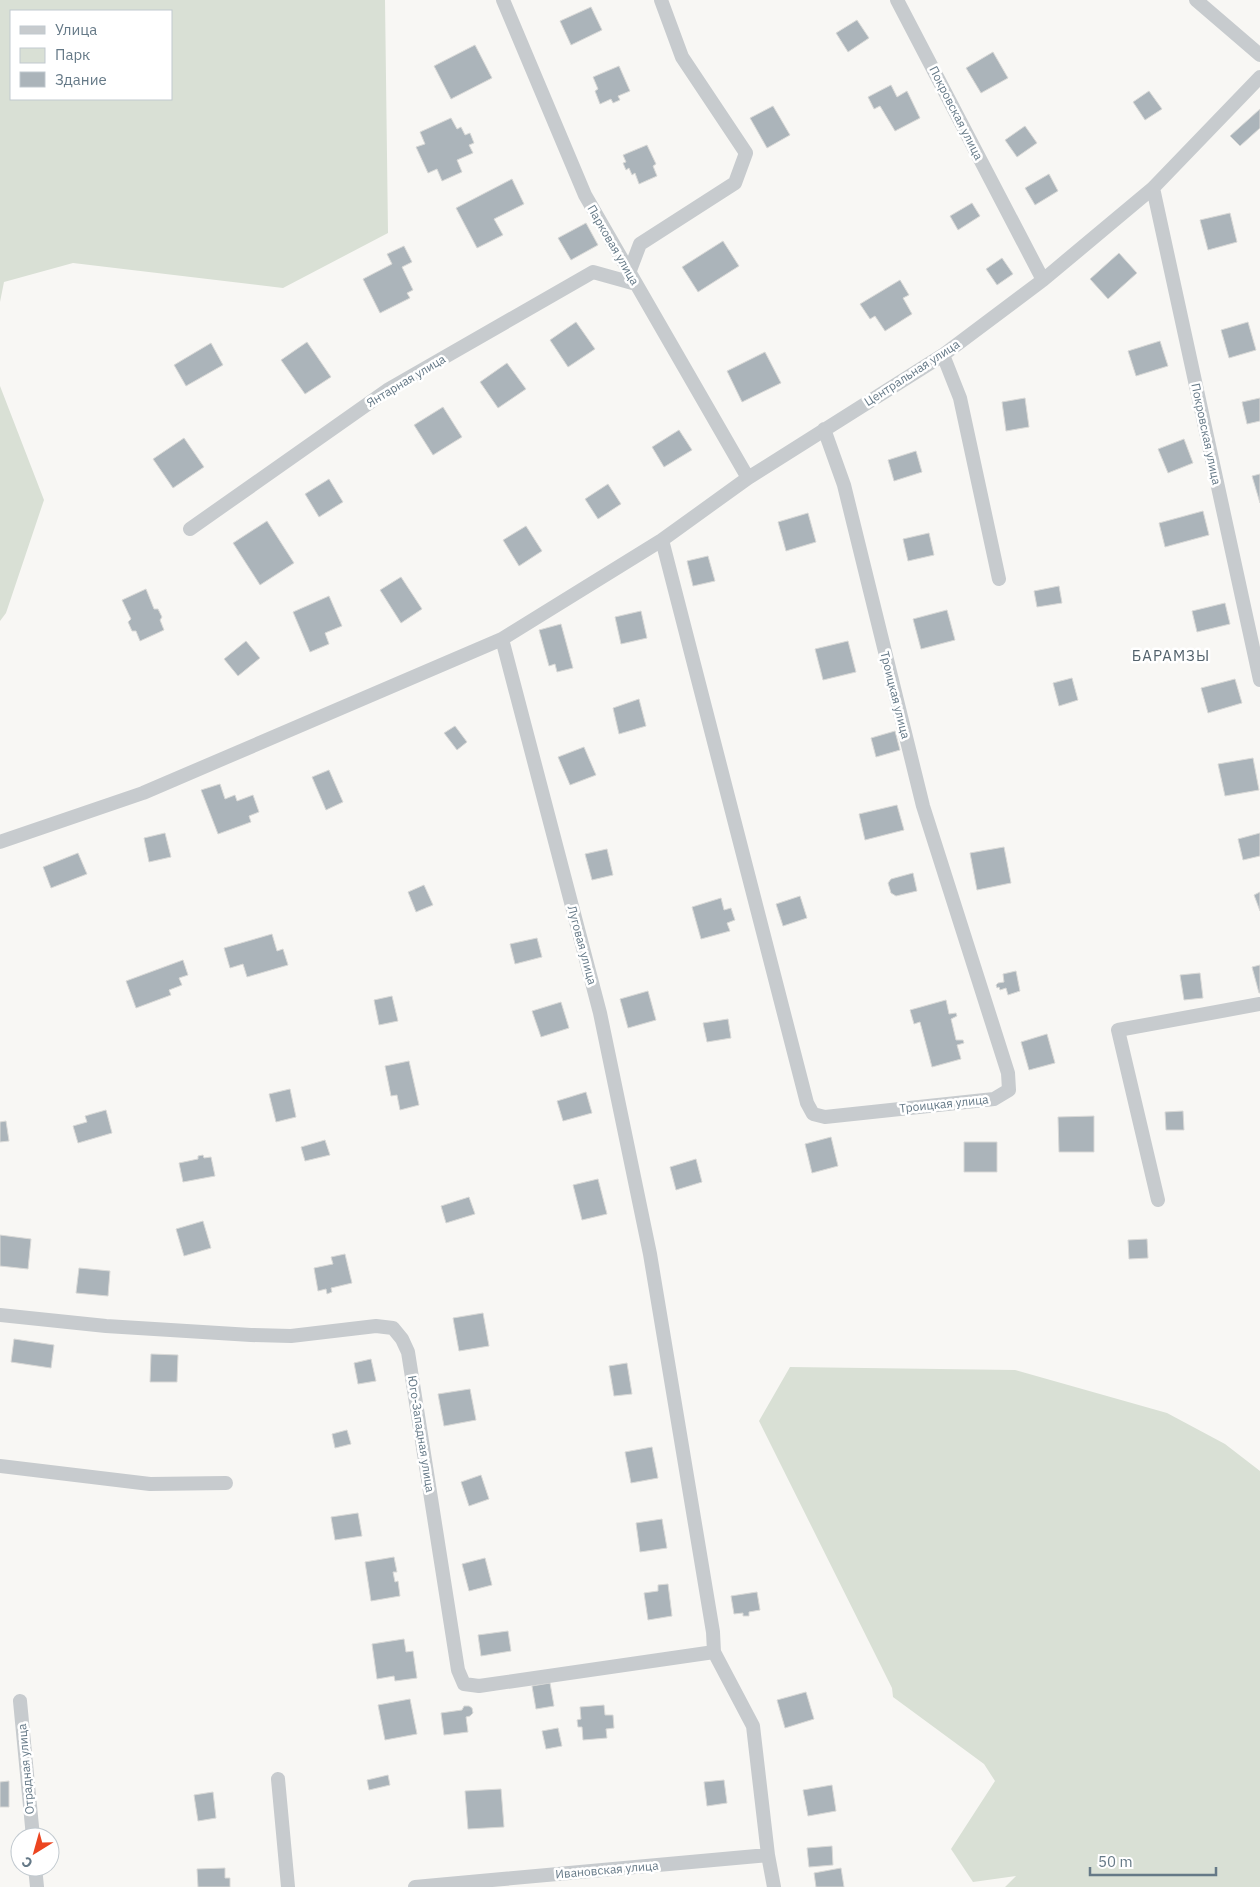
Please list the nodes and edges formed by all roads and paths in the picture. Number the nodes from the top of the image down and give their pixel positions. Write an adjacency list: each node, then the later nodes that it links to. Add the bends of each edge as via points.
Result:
1 (503, 0): 8 (street, Парковая улица, via 585,195)
2 (661, 0): 8 (street, via 682,57 746,153 735,183 640,244)
3 (897, 0): 9 (street, Покровская улица)
4 (1196, 0): 5 (street)
5 (1260, 55)
6 (1260, 77): 7 (street, Центральная улица)
7 (1153, 188): 9 (street, Центральная улица); 17 (street, Покровская улица)
8 (633, 279): 12 (street, Парковая улица); 13 (street, Янтарная улица, via 594,272 389,389)
9 (1043, 280): 10 (street, Центральная улица)
10 (943, 356): 11 (street, Центральная улица); 15 (street, via 960,398)
11 (824, 429): 12 (street, Центральная улица); 14 (street, Троицкая улица, via 844,485 922,806 1008,1073 1009,1090 994,1099 825,1116 813,1114 807,1102)
12 (748, 478): 14 (street, Центральная улица)
13 (190, 529)
14 (662, 540): 16 (street, Центральная улица)
15 (999, 579)
16 (502, 639): 18 (street, Центральная улица, via 143,793); 24 (street, Луговая улица, via 600,1013 650,1254)
17 (1260, 680)
18 (0, 842)
19 (1260, 1004): 20 (street, via 1118,1030)
20 (1158, 1200)
21 (0, 1314): 24 (street, Юго-Западная улица, via 106,1326 251,1335 291,1336 376,1326 393,1328 408,1352 458,1670 464,1684 479,1686)
22 (0, 1466): 23 (street, via 150,1484)
23 (226, 1483)
24 (714, 1652): 28 (street, via 753,1726)
25 (20, 1701): 27 (street, Отрадная улица)
26 (278, 1778): 29 (street)
27 (32, 1827)
28 (768, 1855): 30 (street, Ивановская улица); 31 (street)
29 (288, 1887)
30 (415, 1887)
31 (774, 1887)

